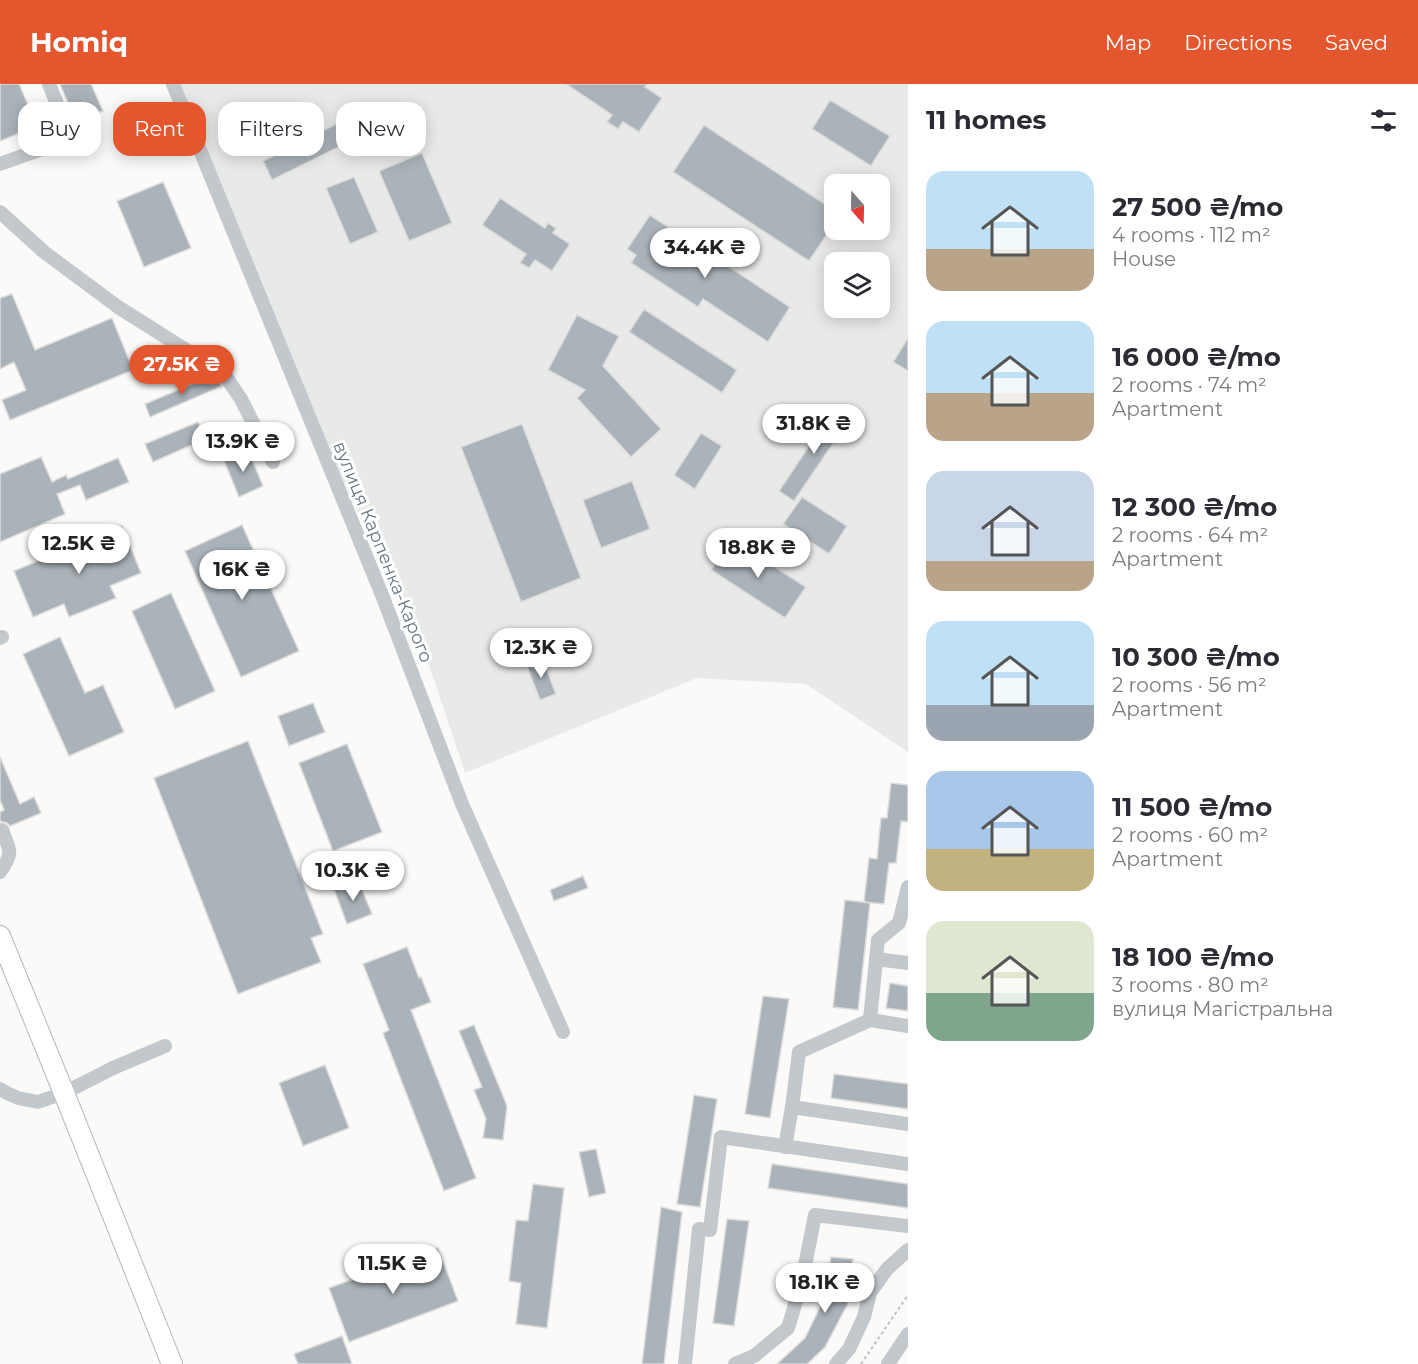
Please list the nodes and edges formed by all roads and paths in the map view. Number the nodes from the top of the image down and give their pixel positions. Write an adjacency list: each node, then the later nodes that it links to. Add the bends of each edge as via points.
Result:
1 (49, 84): 3 (street, via 66,126 62,142)
2 (173, 84): 14 (street, вулиця Карпенка-Карого, via 382,595 462,804)
3 (0, 164)
4 (0, 212): 5 (street, via 44,252 118,307 224,374)
5 (273, 462)
6 (2, 830): 7 (street, via 10,856)
7 (0, 872)
8 (908, 887): 10 (street, via 899,923 878,940)
9 (2, 950): 17 (highway)
10 (876, 959): 11 (street); 12 (street)
11 (908, 963)
12 (870, 1020): 13 (street); 18 (street, via 799,1052)
13 (908, 1026)
14 (563, 1032)
15 (165, 1046): 17 (street)
16 (0, 1089): 17 (street, via 38,1102)
17 (64, 1093): 26 (highway)
18 (792, 1107): 19 (street); 20 (street)
19 (908, 1124)
20 (785, 1147): 21 (street); 27 (street, via 721,1137 710,1230 699,1229)
21 (908, 1164)
22 (908, 1226): 28 (street, via 815,1215 788,1328 754,1356)
23 (908, 1250): 29 (street, via 887,1269 870,1293 849,1349)
24 (908, 1295): 30 (path)
25 (908, 1334): 31 (street)
26 (172, 1364)
27 (685, 1364)
28 (735, 1364)
29 (836, 1364)
30 (861, 1364)
31 (888, 1364)

